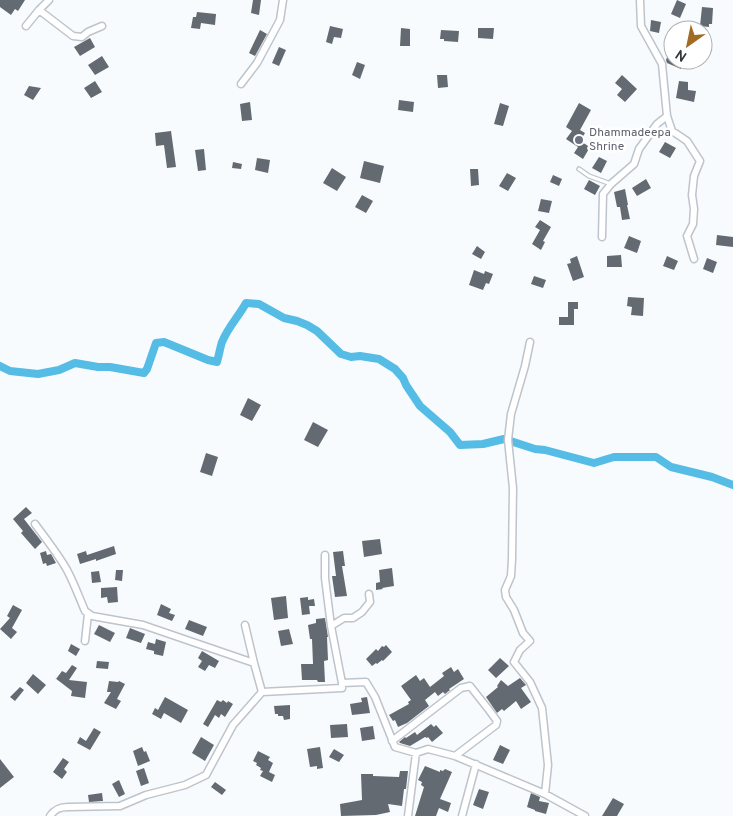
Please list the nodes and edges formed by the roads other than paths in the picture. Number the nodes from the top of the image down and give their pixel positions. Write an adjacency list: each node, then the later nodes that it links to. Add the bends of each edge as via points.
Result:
1 (49, 0): 4 (street)
2 (283, 0): 7 (street, via 280,20 257,64)
3 (640, 0): 8 (street, via 641,26 662,64)
4 (39, 10): 5 (street); 6 (street, via 73,36 82,37)
5 (26, 26)
6 (102, 26)
7 (241, 84)
8 (666, 116): 10 (street, via 639,149 634,164); 12 (street, via 672,131 688,142 700,161 694,176 693,224 687,236)
9 (579, 169): 10 (lane)
10 (611, 184): 11 (street, via 604,194)
11 (602, 237)
12 (694, 259)
13 (530, 342): 28 (street, via 511,414 508,440 513,488 512,559 511,576 505,590 522,633 530,641 514,662 530,682 542,708 548,764)
14 (35, 524): 17 (street, via 67,569)
15 (325, 555): 19 (street)
16 (369, 594): 19 (street, via 370,602 362,612)
17 (88, 614): 20 (street); 21 (street, via 143,625)
18 (245, 625): 21 (street)
19 (331, 626): 22 (street)
20 (85, 641)
21 (254, 663): 23 (street)
22 (342, 683): 23 (street, via 342,688); 24 (street, via 366,682)
23 (262, 692): 29 (street, via 233,725 206,776 120,806 68,806)
24 (392, 741): 25 (street, via 395,746); 26 (street, via 461,688 470,686 497,721)
25 (416, 753): 26 (street, via 428,749); 30 (street)
26 (455, 756): 27 (street)
27 (476, 764): 28 (street); 31 (street)
28 (545, 794): 32 (street)
29 (50, 816)
30 (408, 816)
31 (462, 816)
32 (585, 816)

